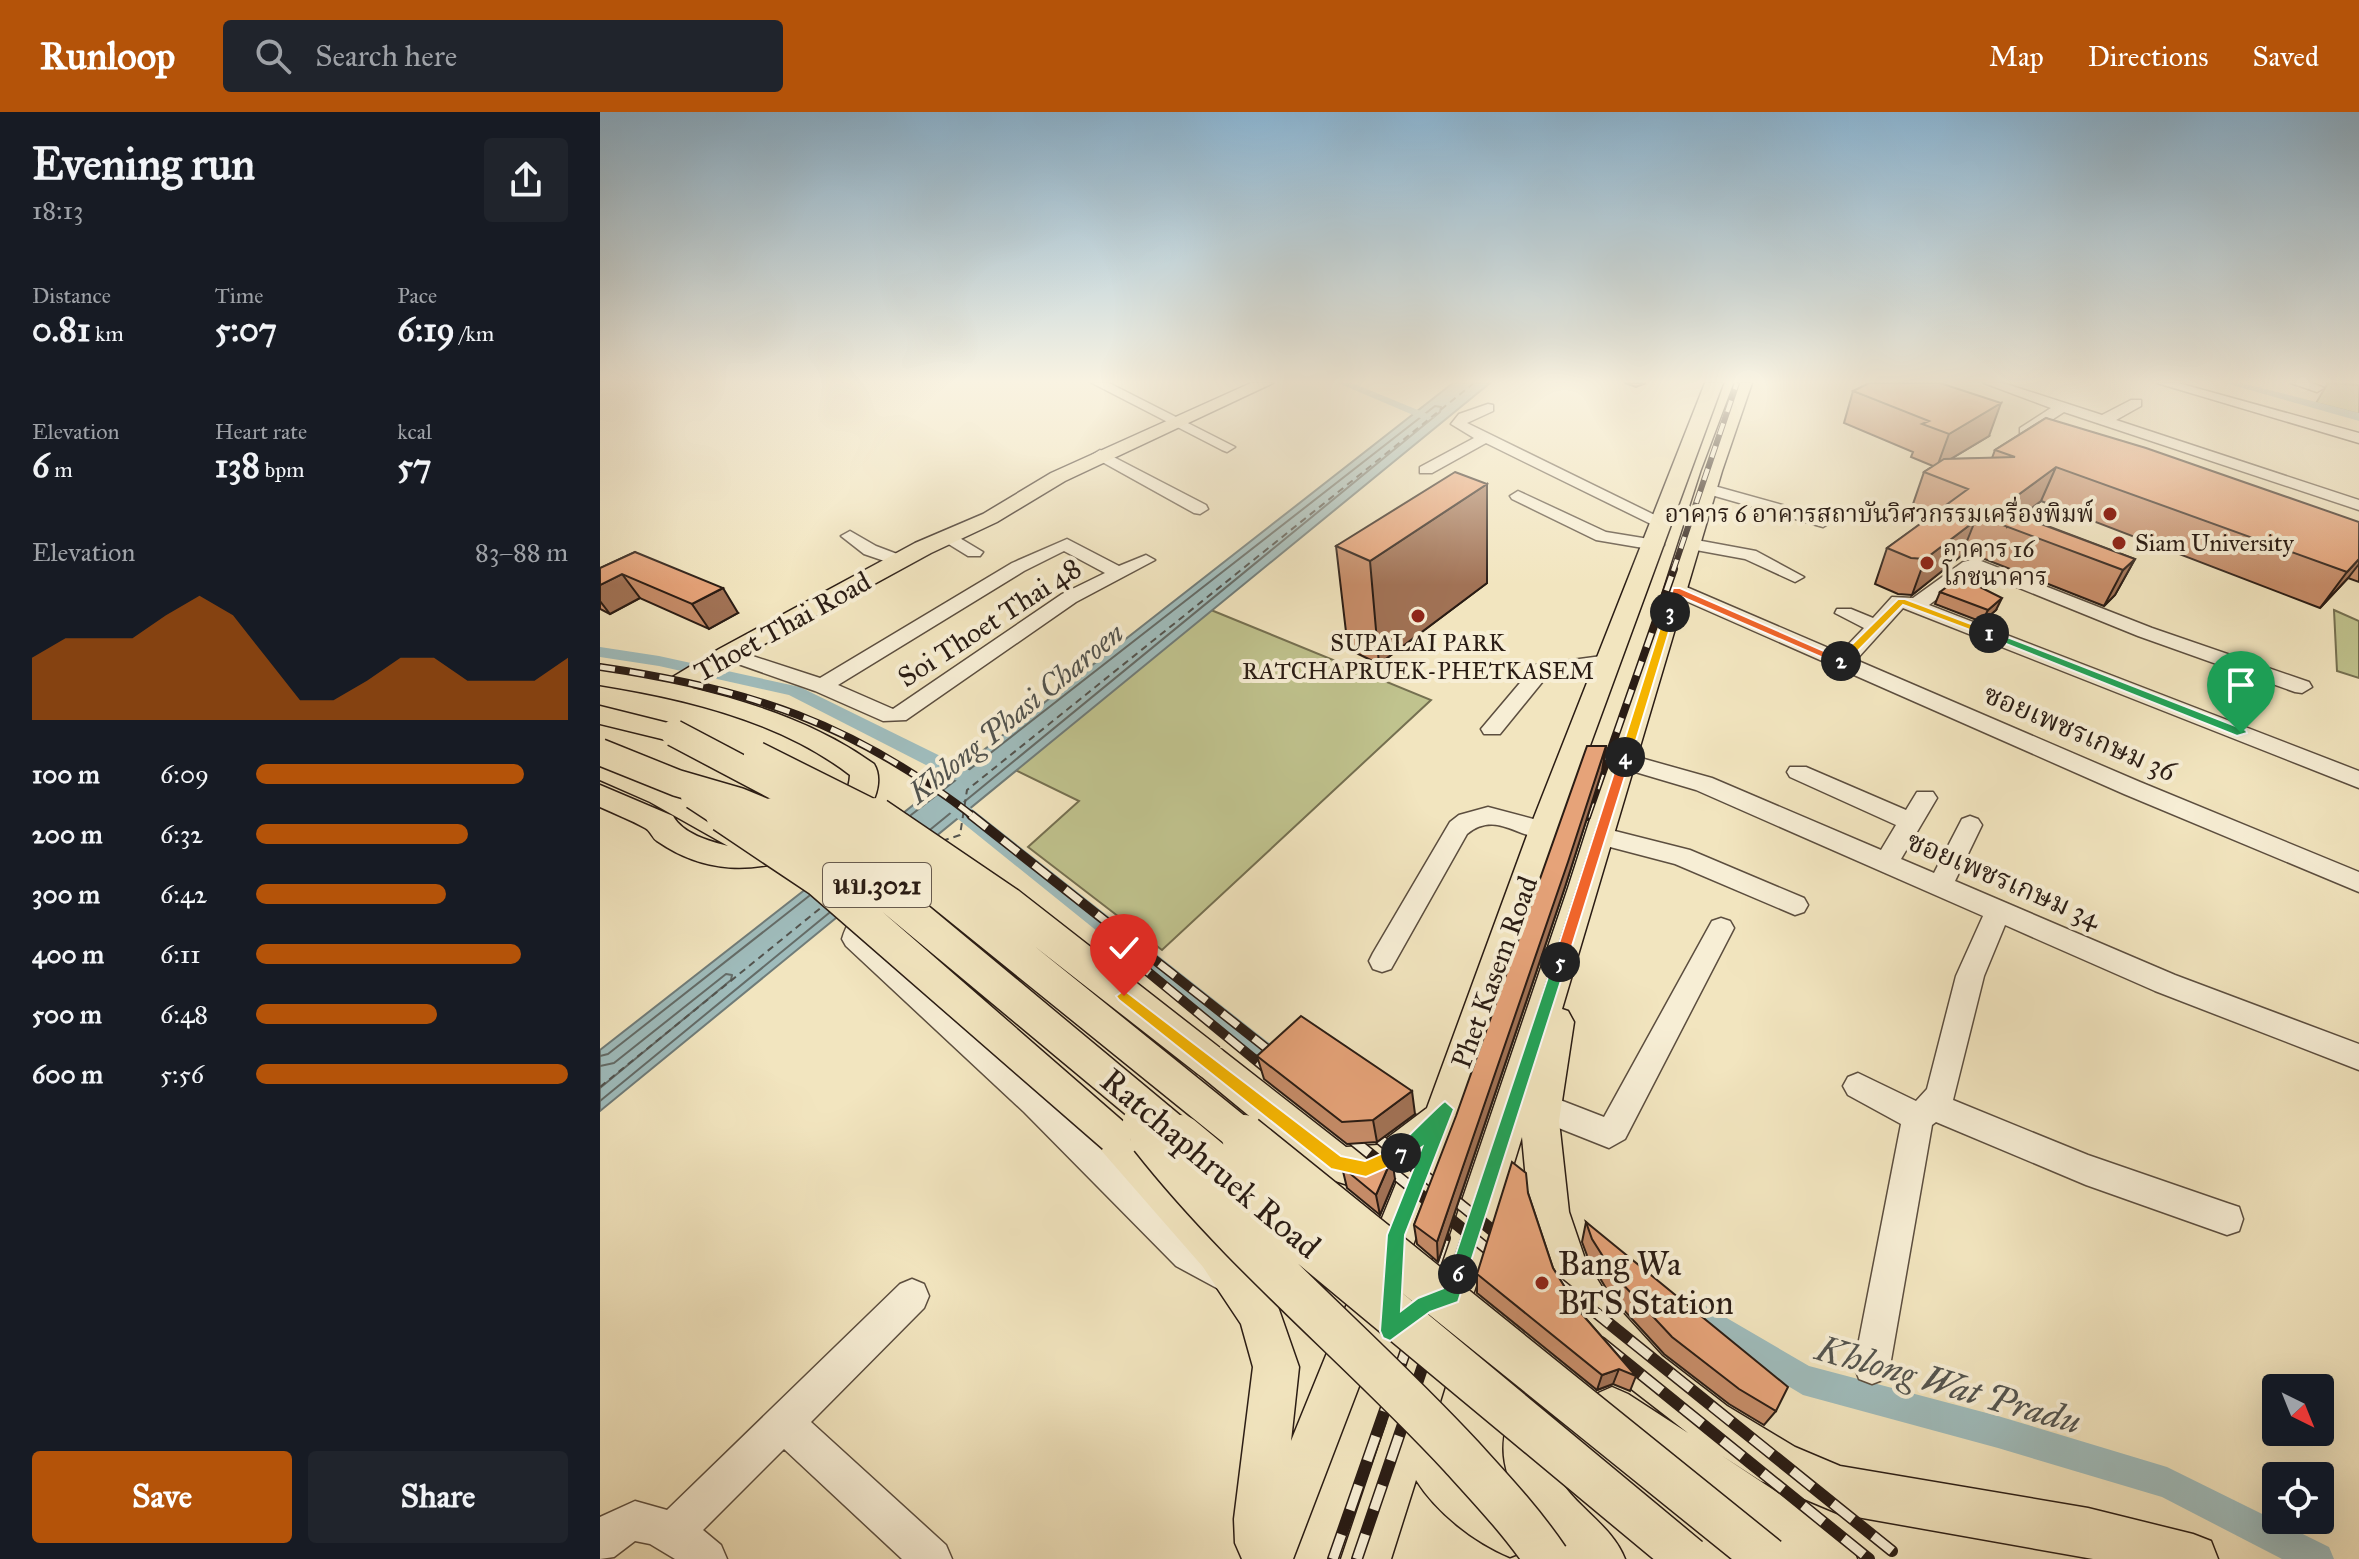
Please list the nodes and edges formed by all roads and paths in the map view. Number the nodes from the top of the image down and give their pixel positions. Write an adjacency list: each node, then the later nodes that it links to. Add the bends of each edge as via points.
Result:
1 (1111, 451): 7 (main road, Thoet Thai Road)
2 (1462, 451): 8 (street)
3 (1504, 451): 14 (street)
4 (1689, 451): 14 (main road, Phet Kasem Road)
5 (1720, 451): 9 (main road, Phet Kasem Road)
6 (2179, 451): 11 (street)
7 (1100, 455): 12 (street); 17 (main road, Thoet Thai Road)
8 (1426, 470)
9 (1707, 489): 13 (street); 15 (main road, Phet Kasem Road)
10 (1518, 496): 14 (street, via 1602,536)
11 (2359, 505)
12 (1200, 509)
13 (1823, 522)
14 (1659, 534): 15 (main road); 28 (main road, Phet Kasem Road)
15 (1693, 535): 22 (street); 23 (main road, Phet Kasem Road)
16 (850, 536): 20 (street)
17 (948, 536): 18 (street); 20 (main road, Thoet Thai Road)
18 (974, 552)
19 (1146, 560): 21 (street, Soi Thoet Thai 48)
20 (899, 561): 27 (main road, Thoet Thai Road)
21 (1118, 573): 32 (street, via 1067,544 1058,547); 32 (street, Soi Thoet Thai 48, via 1069,598 898,715)
22 (1795, 577)
23 (1677, 590): 29 (street, ซอยเพชรเกษม 36); 39 (main road, Phet Kasem Road)
24 (1916, 605): 26 (street, via 1899,601); 33 (street, via 1976,564); 42 (street)
25 (1844, 613): 26 (street)
26 (1876, 626): 29 (street)
27 (721, 658): 31 (main road, Thoet Thai Road); 32 (street, Soi Thoet Thai 48)
28 (1609, 661): 36 (street, via 1542,669); 49 (main road, Phet Kasem Road)
29 (1843, 662): 53 (street, ซอยเพชรเกษม 36)
30 (600, 677): 31 (main road)
31 (681, 683): 50 (main road, Thoet Thai Road, via 832,747 864,771 866,787 858,804 830,830 759,859 713,855)
32 (822, 686)
33 (2302, 687)
34 (600, 689): 40 (main road, via 789,749 836,772 842,783 832,801 809,820 772,837 743,840)
35 (600, 715): 37 (main road, Ratchaphruek Road / นบ.3021)
36 (1492, 729)
37 (674, 733): 66 (main road, bridge, via 754,754 882,818 953,864 1337,1164); 87 (main road, Ratchaphruek Road / นบ.3021, bridge, via 861,833 922,877)
38 (600, 752): 43 (main road, Ratchaphruek Road / นบ.3021, bridge)
39 (1623, 761): 51 (main road, Phet Kasem Road); 52 (street, ซอยเพชรเกษม 34, via 1704,784)
40 (600, 769)
41 (1798, 772): 47 (street)
42 (2359, 780)
43 (677, 783): 61 (main road, Ratchaphruek Road / นบ.3021, bridge, via 780,818 849,862); 70 (main road, bridge, via 820,880 1114,1136)
44 (600, 795): 50 (main road, Thoet Thai Road, via 663,824)
45 (1925, 798): 47 (street)
46 (600, 812): 50 (main road, Thoet Thai Road, via 650,832)
47 (1911, 822): 52 (street)
48 (1970, 825): 54 (street)
49 (1544, 830): 59 (street, via 1491,815 1467,819); 64 (main road, Phet Kasem Road)
50 (665, 832)
51 (1599, 836): 55 (main road, Phet Kasem Road); 56 (street, via 1681,856)
52 (1886, 863): 54 (street, ซอยเพชรเกษม 34)
53 (2359, 882)
54 (1940, 886): 57 (street, ซอยเพชรเกษม 34)
55 (1584, 888): 63 (main road); 72 (main road, Phet Kasem Road)
56 (1795, 905)
57 (1998, 911): 60 (street, ซอยเพชรเกษม 34, via 2165,983); 65 (street, via 1970,976 1941,1094)
58 (1721, 928): 63 (street, via 1614,1129 1609,1134)
59 (1382, 961)
60 (2359, 1057)
61 (1115, 1084): 84 (main road, bridge, via 1176,1167 1233,1231 1448,1440); 86 (main road, Ratchaphruek Road / นบ.3021, bridge)
62 (1858, 1086): 65 (street)
63 (1542, 1107): 89 (main road, via 1549,1212 1568,1270 1593,1312 1646,1372 1711,1422 1778,1464 1840,1490)
64 (1445, 1109): 66 (main road, via 1412,1146 1376,1166); 69 (main road, Phet Kasem Road)
65 (1926, 1112): 68 (street); 75 (street)
66 (1354, 1169): 67 (street)
67 (1274, 1174): 70 (street, via 1295,1181 1312,1203 1306,1235 1275,1262 1238,1265); 71 (street, via 927,891 899,894 861,921 855,939 875,959 1035,1102 1188,1254)
68 (2227, 1219)
69 (1396, 1235): 74 (main road); 82 (main road, Phet Kasem Road)
70 (1218, 1252): 71 (main road)
71 (1244, 1286): 82 (main road, via 1261,1316 1276,1367 1259,1519 1260,1543)
72 (1451, 1295): 74 (main road, via 1424,1305); 76 (main road); 77 (main road, Phet Kasem Road)
73 (912, 1296): 78 (street)
74 (1390, 1331): 77 (main road, via 1396,1380); 82 (main road, via 1345,1393)
75 (1872, 1366)
76 (1615, 1412): 85 (main road, via 1577,1397 1554,1397 1533,1409 1523,1435 1535,1484 1550,1510); 88 (main road)
77 (1411, 1422): 83 (main road, Phet Kasem Road); 84 (main road, via 1454,1490)
78 (784, 1423): 80 (street); 81 (street)
79 (600, 1543): 80 (street, via 628,1522 641,1521)
80 (695, 1552)
81 (932, 1559)
82 (1268, 1559)
83 (1366, 1559)
84 (1547, 1559)
85 (1600, 1559)
86 (1688, 1559)
87 (1767, 1559)
88 (1832, 1559)
89 (2193, 1559)

